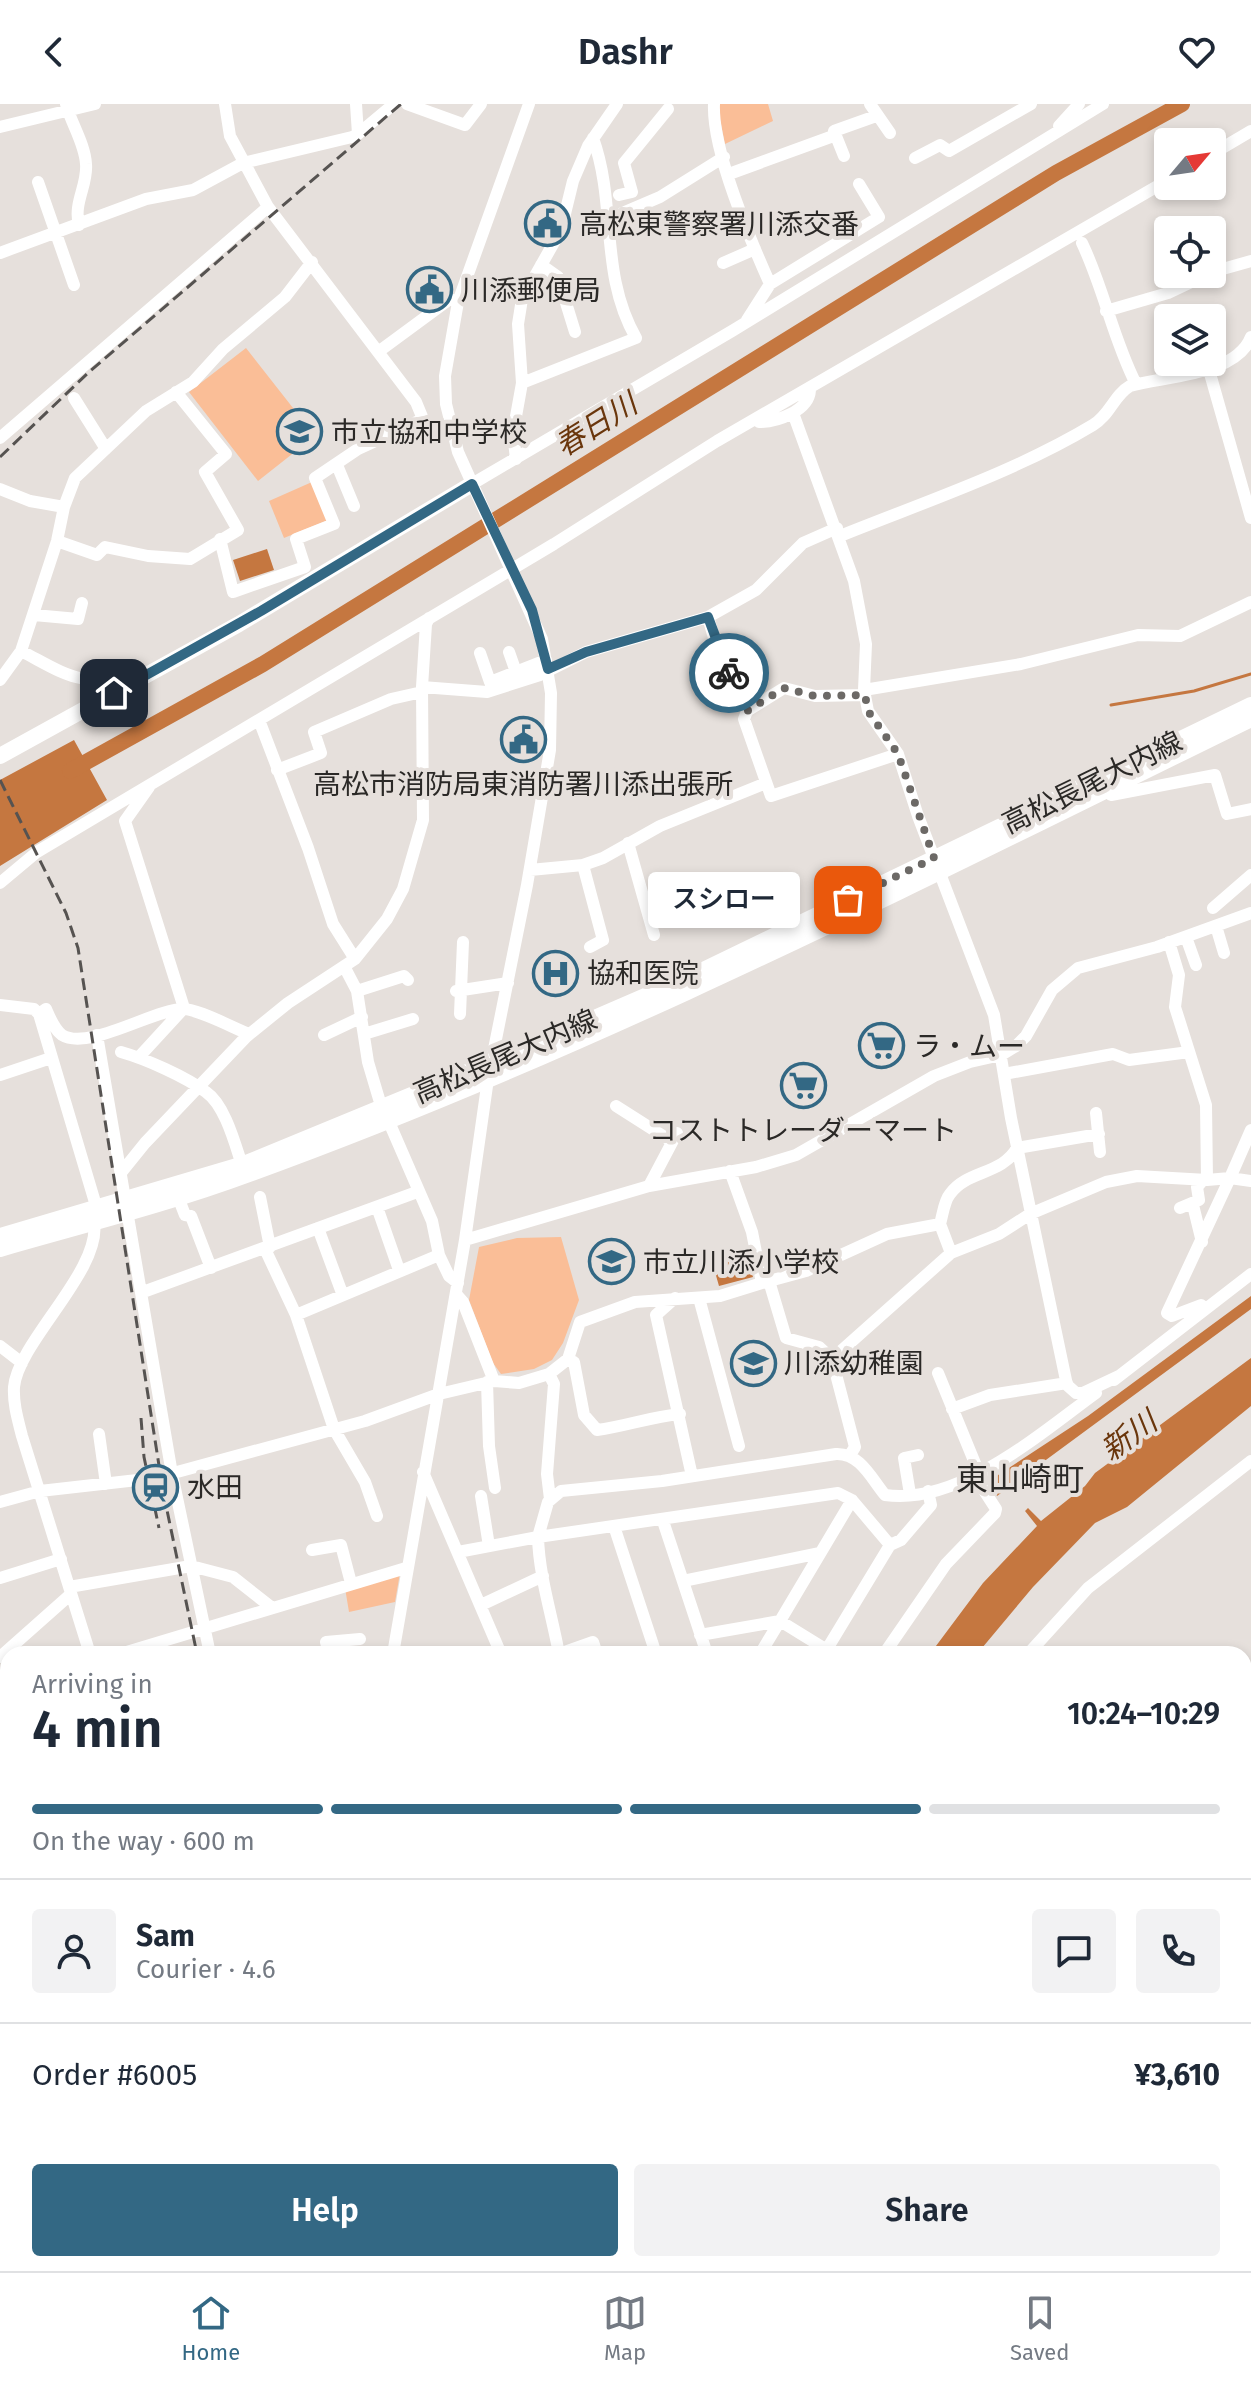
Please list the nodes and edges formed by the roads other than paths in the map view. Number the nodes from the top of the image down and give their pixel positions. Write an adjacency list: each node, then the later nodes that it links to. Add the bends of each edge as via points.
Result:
1 (33, 104): 17 (street)
2 (95, 104): 14 (street)
3 (225, 104): 31 (street, via 230,136)
4 (356, 104): 21 (street)
5 (394, 104): 21 (street)
6 (407, 104): 7 (street, via 465,125)
7 (481, 104)
8 (529, 104): 54 (street)
9 (617, 104): 24 (street)
10 (714, 104): 29 (street)
11 (1031, 104): 30 (street, via 949,151 940,145)
12 (1078, 104): 23 (street)
13 (1103, 104): 23 (street)
14 (67, 107): 17 (street); 40 (street, via 86,158)
15 (668, 110): 36 (street, via 624,163 632,192)
16 (873, 110): 20 (street); 22 (street, via 834,131)
17 (37, 118): 18 (street)
18 (0, 127)
19 (1251, 131): 26 (street)
20 (890, 133)
21 (358, 134): 31 (street)
22 (836, 135): 28 (street); 32 (street)
23 (1050, 137): 56 (street)
24 (593, 138): 39 (street); 49 (street, via 573,181 561,230)
25 (1251, 138): 26 (street)
26 (1237, 139): 27 (street)
27 (1226, 146)
28 (844, 156)
29 (724, 157): 32 (street); 39 (street, via 660,197)
30 (915, 158)
31 (243, 163): 37 (street); 40 (street, via 193,190 146,199)
32 (729, 174): 43 (street)
33 (38, 182): 41 (street)
34 (859, 184): 51 (street, via 879,217)
35 (1154, 188): 38 (street)
36 (619, 195)
37 (268, 207): 47 (street); 70 (street)
38 (1103, 218): 42 (street); 45 (street)
39 (606, 220): 63 (street, via 613,278 636,338)
40 (79, 225): 41 (street)
41 (55, 235): 44 (street); 52 (street)
42 (1082, 243): 45 (street); 55 (street)
43 (755, 249): 48 (street); 51 (street)
44 (0, 253)
45 (1044, 253): 65 (street)
46 (1251, 261): 50 (street)
47 (312, 262): 59 (street); 66 (street, via 285,297)
48 (723, 263)
49 (541, 265): 57 (street, via 558,277); 63 (street, via 519,311)
50 (1226, 268)
51 (770, 284): 56 (street)
52 (74, 285)
53 (1178, 288): 55 (street)
54 (458, 302): 59 (street, via 450,299); 75 (street, via 448,350 446,404)
55 (1106, 311): 64 (street)
56 (746, 323): 72 (street)
57 (575, 332)
58 (1251, 337): 60 (street, via 1248,345)
59 (378, 352): 73 (street, via 423,419 358,449)
60 (1226, 359)
61 (1178, 376): 64 (street)
62 (1211, 376): 78 (street)
63 (522, 383): 72 (street, via 513,433)
64 (1136, 384): 79 (street, via 1121,391 1095,424 1022,461)
65 (810, 390): 68 (street, via 807,401); 69 (street)
66 (176, 392): 71 (street, via 146,411); 80 (street, via 226,454 205,472 238,530)
67 (74, 398): 71 (street)
68 (793, 413): 69 (street); 79 (street)
69 (756, 421): 82 (street)
70 (0, 438)
71 (106, 449): 77 (street, via 75,478)
72 (516, 459): 75 (street)
73 (337, 465): 76 (street); 83 (street, via 315,478 334,524 296,539)
74 (0, 489): 77 (street)
75 (474, 490): 82 (street); 83 (main road)
76 (354, 506)
77 (64, 507): 81 (street)
78 (1251, 518)
79 (839, 532): 87 (street, via 803,543 756,590); 97 (street, via 866,644)
80 (220, 539): 81 (street, via 190,559 105,547 97,555); 83 (street, via 233,592)
81 (57, 541): 86 (street)
82 (511, 566): 88 (street); 92 (street, via 537,623)
83 (309, 574): 94 (main road)
84 (1251, 602): 97 (street, via 1180,636 1138,635)
85 (82, 603): 86 (street, via 78,619)
86 (34, 615): 89 (street)
87 (708, 617): 92 (street); 99 (street)
88 (429, 618): 96 (street); 101 (street)
89 (21, 651): 94 (street, via 82,681 137,671); 95 (street)
90 (509, 652): 93 (street)
91 (480, 653): 93 (street, via 490,682)
92 (547, 664): 93 (street); 96 (street, via 540,675 487,692); 112 (street, via 550,750)
93 (516, 672)
94 (141, 678): 103 (main road)
95 (0, 680)
96 (422, 690): 104 (street, via 314,732 321,753); 124 (street, via 425,792 420,832 403,889 387,919)
97 (864, 693): 99 (street, via 815,696 784,688); 102 (street, via 868,711)
98 (1251, 705): 111 (main road, 高松長尾大内線)
99 (747, 711): 105 (street, via 744,719)
100 (1251, 719): 107 (main road, 高松長尾大内線)
101 (259, 720): 104 (street); 106 (street)
102 (898, 754): 105 (street, via 776,797); 111 (street)
103 (0, 756)
104 (277, 770): 124 (street)
105 (766, 783): 109 (street)
106 (149, 785): 114 (street, via 37,852); 131 (street, via 125,821)
107 (1107, 789): 108 (street, via 1111,795 1215,775 1227,814); 111 (main road, 高松長尾大内線)
108 (1251, 809)
109 (628, 843): 110 (street); 118 (street)
110 (583, 865): 112 (street); 122 (street, via 603,940)
111 (936, 865): 142 (street, via 994,1015); 145 (main road, 高松長尾大内線); 148 (main road, 高松長尾大内線, via 702,984)
112 (530, 870): 127 (street)
113 (1251, 875): 115 (street)
114 (0, 883)
115 (1213, 908)
116 (1251, 913): 117 (street)
117 (1216, 926): 119 (street); 123 (street)
118 (654, 935)
119 (1186, 937): 121 (street); 125 (street)
120 (463, 942): 129 (street)
121 (1169, 942): 141 (street, via 1179,975 1175,1007); 142 (street, via 1078,968 1052,990 1020,1042)
122 (590, 947)
123 (1224, 953)
124 (349, 962): 128 (street); 136 (street)
125 (1196, 965)
126 (408, 980): 128 (street, via 404,976)
127 (508, 983): 129 (street); 145 (street)
128 (357, 991): 134 (street)
129 (459, 991): 133 (street)
130 (0, 1005): 132 (street)
131 (184, 1008): 136 (street); 138 (street); 143 (street)
132 (39, 1014): 138 (street, via 46,1009 66,1037); 144 (street)
133 (460, 1014)
134 (362, 1017): 137 (street); 139 (street)
135 (413, 1019): 137 (street)
136 (249, 1034): 149 (street)
137 (364, 1034): 152 (street)
138 (97, 1035): 159 (street)
139 (324, 1035)
140 (121, 1052): 143 (street)
141 (1189, 1052): 146 (street, via 1129,1060 1113,1054); 161 (street, via 1206,1105)
142 (1001, 1055): 146 (street); 158 (street, via 934,1076 796,1155)
143 (139, 1057): 149 (street)
144 (51, 1058): 147 (street); 170 (street)
145 (493, 1060): 148 (street); 152 (main road, 高松長尾大内線)
146 (1004, 1074): 155 (street)
147 (0, 1075)
148 (488, 1079): 152 (main road, 高松長尾大内線); 174 (street)
149 (199, 1089): 157 (street, via 222,1113); 159 (street)
150 (616, 1106): 163 (street, via 674,1137)
151 (1096, 1113): 154 (street)
152 (386, 1114): 157 (main road, 高松長尾大内線); 164 (street); 165 (main road, 高松長尾大内線)
153 (1251, 1130): 160 (street)
154 (1099, 1134): 155 (street); 156 (street)
155 (1017, 1148): 169 (street); 171 (street, via 1005,1164 957,1186 948,1195)
156 (1100, 1152)
157 (242, 1165): 167 (main road, 高松長尾大内線)
158 (730, 1171): 163 (street); 183 (street)
159 (120, 1174): 167 (street)
160 (1230, 1178): 161 (street); 162 (street); 175 (street)
161 (1205, 1180): 169 (street, via 1137,1176 1106,1182); 175 (street, via 1197,1187 1199,1200 1187,1206)
162 (1251, 1181)
163 (649, 1186): 174 (street)
164 (417, 1192): 168 (street); 179 (street, via 432,1221)
165 (178, 1197): 167 (main road, 高松長尾大内線); 180 (street)
166 (260, 1197): 176 (street)
167 (128, 1206): 170 (main road, 高松長尾大内線); 185 (street)
168 (377, 1207): 172 (street); 181 (street)
169 (1030, 1214): 178 (street, via 999,1234); 199 (street)
170 (95, 1215): 173 (main road, 高松長尾大内線); 177 (main road, 高松長尾大内線); 194 (street, via 93,1238 77,1274)
171 (940, 1224): 178 (street); 183 (street, via 887,1234 806,1271)
172 (318, 1228): 176 (street); 186 (street)
173 (0, 1236)
174 (465, 1240): 184 (street)
175 (1202, 1242): 189 (street, via 1167,1313 1172,1316)
176 (268, 1248): 180 (street); 190 (street)
177 (0, 1249)
178 (951, 1253): 193 (street)
179 (439, 1255): 181 (street); 184 (street)
180 (211, 1268): 185 (street)
181 (399, 1270): 186 (street)
182 (1251, 1274): 189 (street)
183 (766, 1282): 188 (street); 193 (street, via 786,1338 819,1347)
184 (457, 1288): 198 (street); 200 (street)
185 (143, 1292): 213 (street)
186 (342, 1293): 190 (street)
187 (675, 1298): 188 (street); 192 (street, via 635,1302 580,1322); 204 (street, via 656,1315)
188 (699, 1298): 208 (street)
189 (1211, 1301): 197 (street)
190 (296, 1315): 206 (street)
191 (0, 1346): 194 (street)
192 (568, 1359): 196 (street); 204 (street, via 574,1362 584,1415 597,1430)
193 (832, 1359): 209 (street, via 855,1447)
194 (22, 1363): 201 (street)
195 (938, 1373): 203 (street)
196 (549, 1374): 198 (street, via 519,1383); 222 (street, via 554,1384)
197 (1119, 1376): 199 (street, via 1083,1393); 205 (street)
198 (490, 1382): 200 (street); 217 (street, via 489,1446)
199 (1071, 1388): 203 (street, via 990,1395); 205 (street)
200 (439, 1394): 206 (street); 212 (street)
201 (14, 1396): 202 (street); 218 (street)
202 (0, 1401)
203 (952, 1409): 214 (street)
204 (680, 1414): 215 (street)
205 (1057, 1421): 214 (street)
206 (334, 1429): 213 (street); 225 (street, via 365,1482)
207 (99, 1434): 216 (street)
208 (739, 1446)
209 (850, 1455): 215 (street); 220 (street, via 885,1495)
210 (918, 1455): 220 (street, via 904,1458)
211 (1251, 1461): 262 (street, via 1088,1588)
212 (423, 1472): 232 (street); 236 (street)
213 (172, 1474): 216 (street); 235 (street)
214 (976, 1474): 219 (street); 261 (street, via 995,1513 962,1544)
215 (692, 1476): 222 (street, via 576,1488)
216 (106, 1484): 218 (street)
217 (495, 1488)
218 (40, 1491): 224 (street); 234 (street)
219 (928, 1491): 220 (street); 229 (street, via 931,1505 901,1540)
220 (910, 1494)
221 (481, 1496): 230 (street)
222 (550, 1499): 228 (street)
223 (852, 1500): 226 (street, via 838,1493); 229 (street); 233 (street)
224 (0, 1502)
225 (377, 1516)
226 (663, 1521): 227 (street); 239 (street)
227 (614, 1526): 228 (street); 256 (street)
228 (538, 1537): 230 (street); 237 (street)
229 (890, 1545): 260 (street)
230 (489, 1546): 232 (street)
231 (312, 1550): 240 (street, via 341,1545)
232 (458, 1552): 242 (street)
233 (820, 1553): 239 (street); 244 (street)
234 (61, 1559): 238 (street); 241 (street)
235 (191, 1566): 241 (street); 243 (street, via 233,1577); 245 (street)
236 (406, 1568): 240 (street); 253 (street)
237 (543, 1576): 242 (street); 255 (street)
238 (0, 1578)
239 (683, 1581): 246 (street)
240 (351, 1583): 243 (street)
241 (70, 1590): 248 (street); 249 (street)
242 (481, 1605): 254 (street)
243 (271, 1607): 245 (street)
244 (780, 1621): 246 (street); 258 (street); 259 (street)
245 (204, 1629): 250 (street); 251 (street)
246 (700, 1635): 257 (street)
247 (360, 1639): 252 (street, via 326,1642)
248 (11, 1646)
249 (88, 1646)
250 (147, 1646)
251 (208, 1646)
252 (327, 1646)
253 (394, 1646)
254 (498, 1646)
255 (556, 1646)
256 (653, 1646)
257 (704, 1646)
258 (765, 1646)
259 (817, 1646)
260 (830, 1646)
261 (890, 1646)
262 (1035, 1646)

